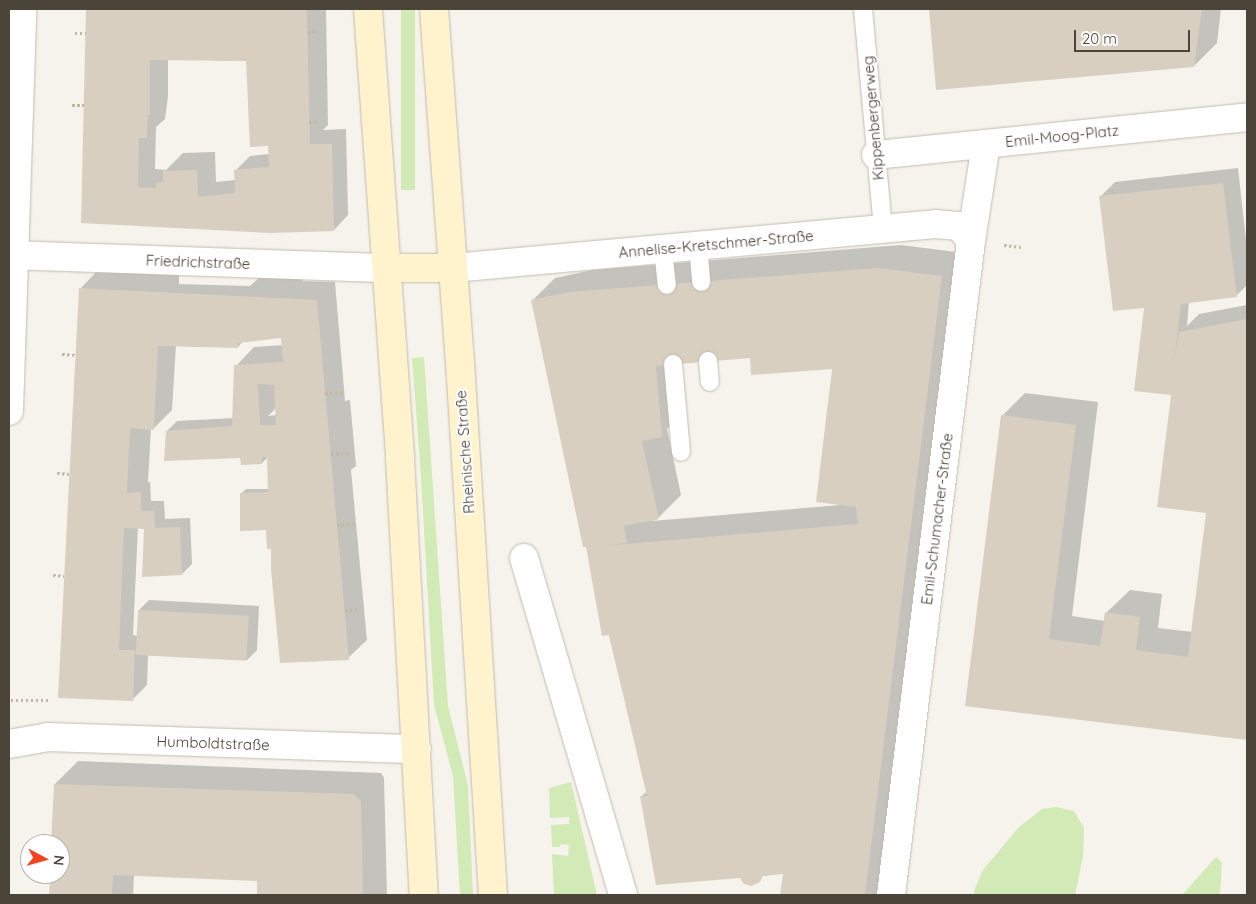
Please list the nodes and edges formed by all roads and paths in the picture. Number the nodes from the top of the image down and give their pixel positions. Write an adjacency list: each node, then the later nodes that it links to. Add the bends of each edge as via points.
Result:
1 (22, 9): 20 (street)
2 (368, 9): 21 (main road)
3 (434, 9): 22 (main road, Rheinische Straße)
4 (863, 9): 15 (lane, Kippenbergerweg)
5 (316, 31): 6 (path)
6 (308, 32)
7 (75, 33): 8 (path)
8 (86, 33)
9 (84, 104): 10 (path)
10 (72, 105)
11 (1247, 117): 14 (street, Emil-Moog-Platz)
12 (309, 122): 13 (path)
13 (318, 122)
14 (986, 144): 15 (street, Emil-Moog-Platz); 17 (street, Emil-Schumacher-Straße)
15 (876, 155): 16 (lane, Kippenbergerweg)
16 (883, 228): 17 (street, Annelise-Kretschmer-Straße, via 934,224 959,226); 18 (street, Annelise-Kretschmer-Straße)
17 (971, 242): 52 (street, Emil-Schumacher-Straße)
18 (698, 245): 19 (street, Annelise-Kretschmer-Straße); 23 (lane)
19 (663, 249): 22 (street, Annelise-Kretschmer-Straße); 24 (lane)
20 (12, 256): 21 (street, Friedrichstraße); 32 (street)
21 (388, 268): 22 (main road); 48 (main road)
22 (453, 268): 50 (main road, Rheinische Straße)
23 (701, 282)
24 (666, 285)
25 (62, 354): 26 (path)
26 (75, 356)
27 (708, 361): 29 (lane)
28 (673, 364): 34 (lane)
29 (710, 382)
30 (345, 392): 31 (path)
31 (326, 393)
32 (9, 410)
33 (350, 452): 35 (path)
34 (681, 452)
35 (331, 454)
36 (57, 474): 37 (path)
37 (69, 474)
38 (356, 524): 39 (path)
39 (337, 525)
40 (524, 558): 51 (street)
41 (53, 575): 42 (path)
42 (64, 576)
43 (360, 608): 44 (path)
44 (345, 611)
45 (11, 700): 46 (path)
46 (48, 700)
47 (9, 744): 48 (street, Humboldtstraße, via 47,737)
48 (417, 749): 49 (main road)
49 (424, 895)
50 (493, 895)
51 (623, 895)
52 (891, 895)

